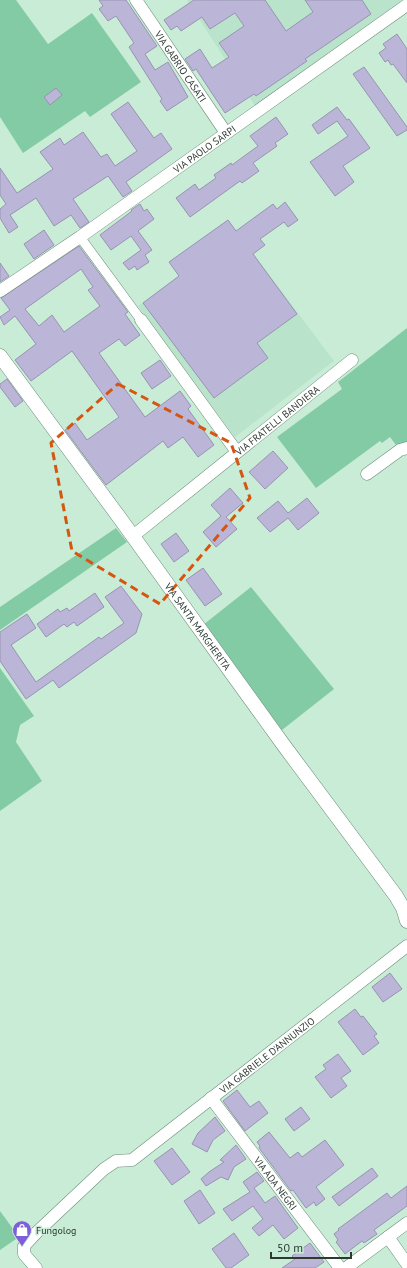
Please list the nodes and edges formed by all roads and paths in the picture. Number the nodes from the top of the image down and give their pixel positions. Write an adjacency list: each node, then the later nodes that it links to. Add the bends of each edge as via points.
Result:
1 (136, 0): 3 (street, VIA GABRIO CASATI)
2 (407, 5): 3 (street, VIA PAOLO SARPI)
3 (226, 133): 4 (street, VIA PAOLO SARPI)
4 (80, 237): 5 (street, VIA PAOLO SARPI); 6 (street)
5 (0, 292)
6 (141, 320): 10 (street)
7 (0, 356): 12 (street, VIA SANTA MARGHERITA)
8 (352, 360): 10 (street, VIA FRATELLI BANDIERA)
9 (407, 448): 11 (street, via 400,450)
10 (237, 452): 12 (street, VIA FRATELLI BANDIERA)
11 (367, 474)
12 (132, 536): 13 (street, VIA SANTA MARGHERITA)
13 (396, 896): 14 (street, VIA SANTA MARGHERITA); 15 (street, VIA SANTA MARGHERITA)
14 (407, 905)
15 (407, 921): 16 (street)
16 (407, 931)
17 (405, 945): 18 (street, VIA GABRIELE D'ANNUNZIO)
18 (211, 1098): 22 (street, VIA GABRIELE D'ANNUNZIO, via 132,1160 116,1161 104,1169 30,1238 24,1246 24,1254); 23 (street, VIA ADA NEGRI)
19 (407, 1223): 20 (street)
20 (388, 1238): 21 (street); 24 (street)
21 (407, 1264)
22 (36, 1268)
23 (340, 1268)
24 (346, 1268)

